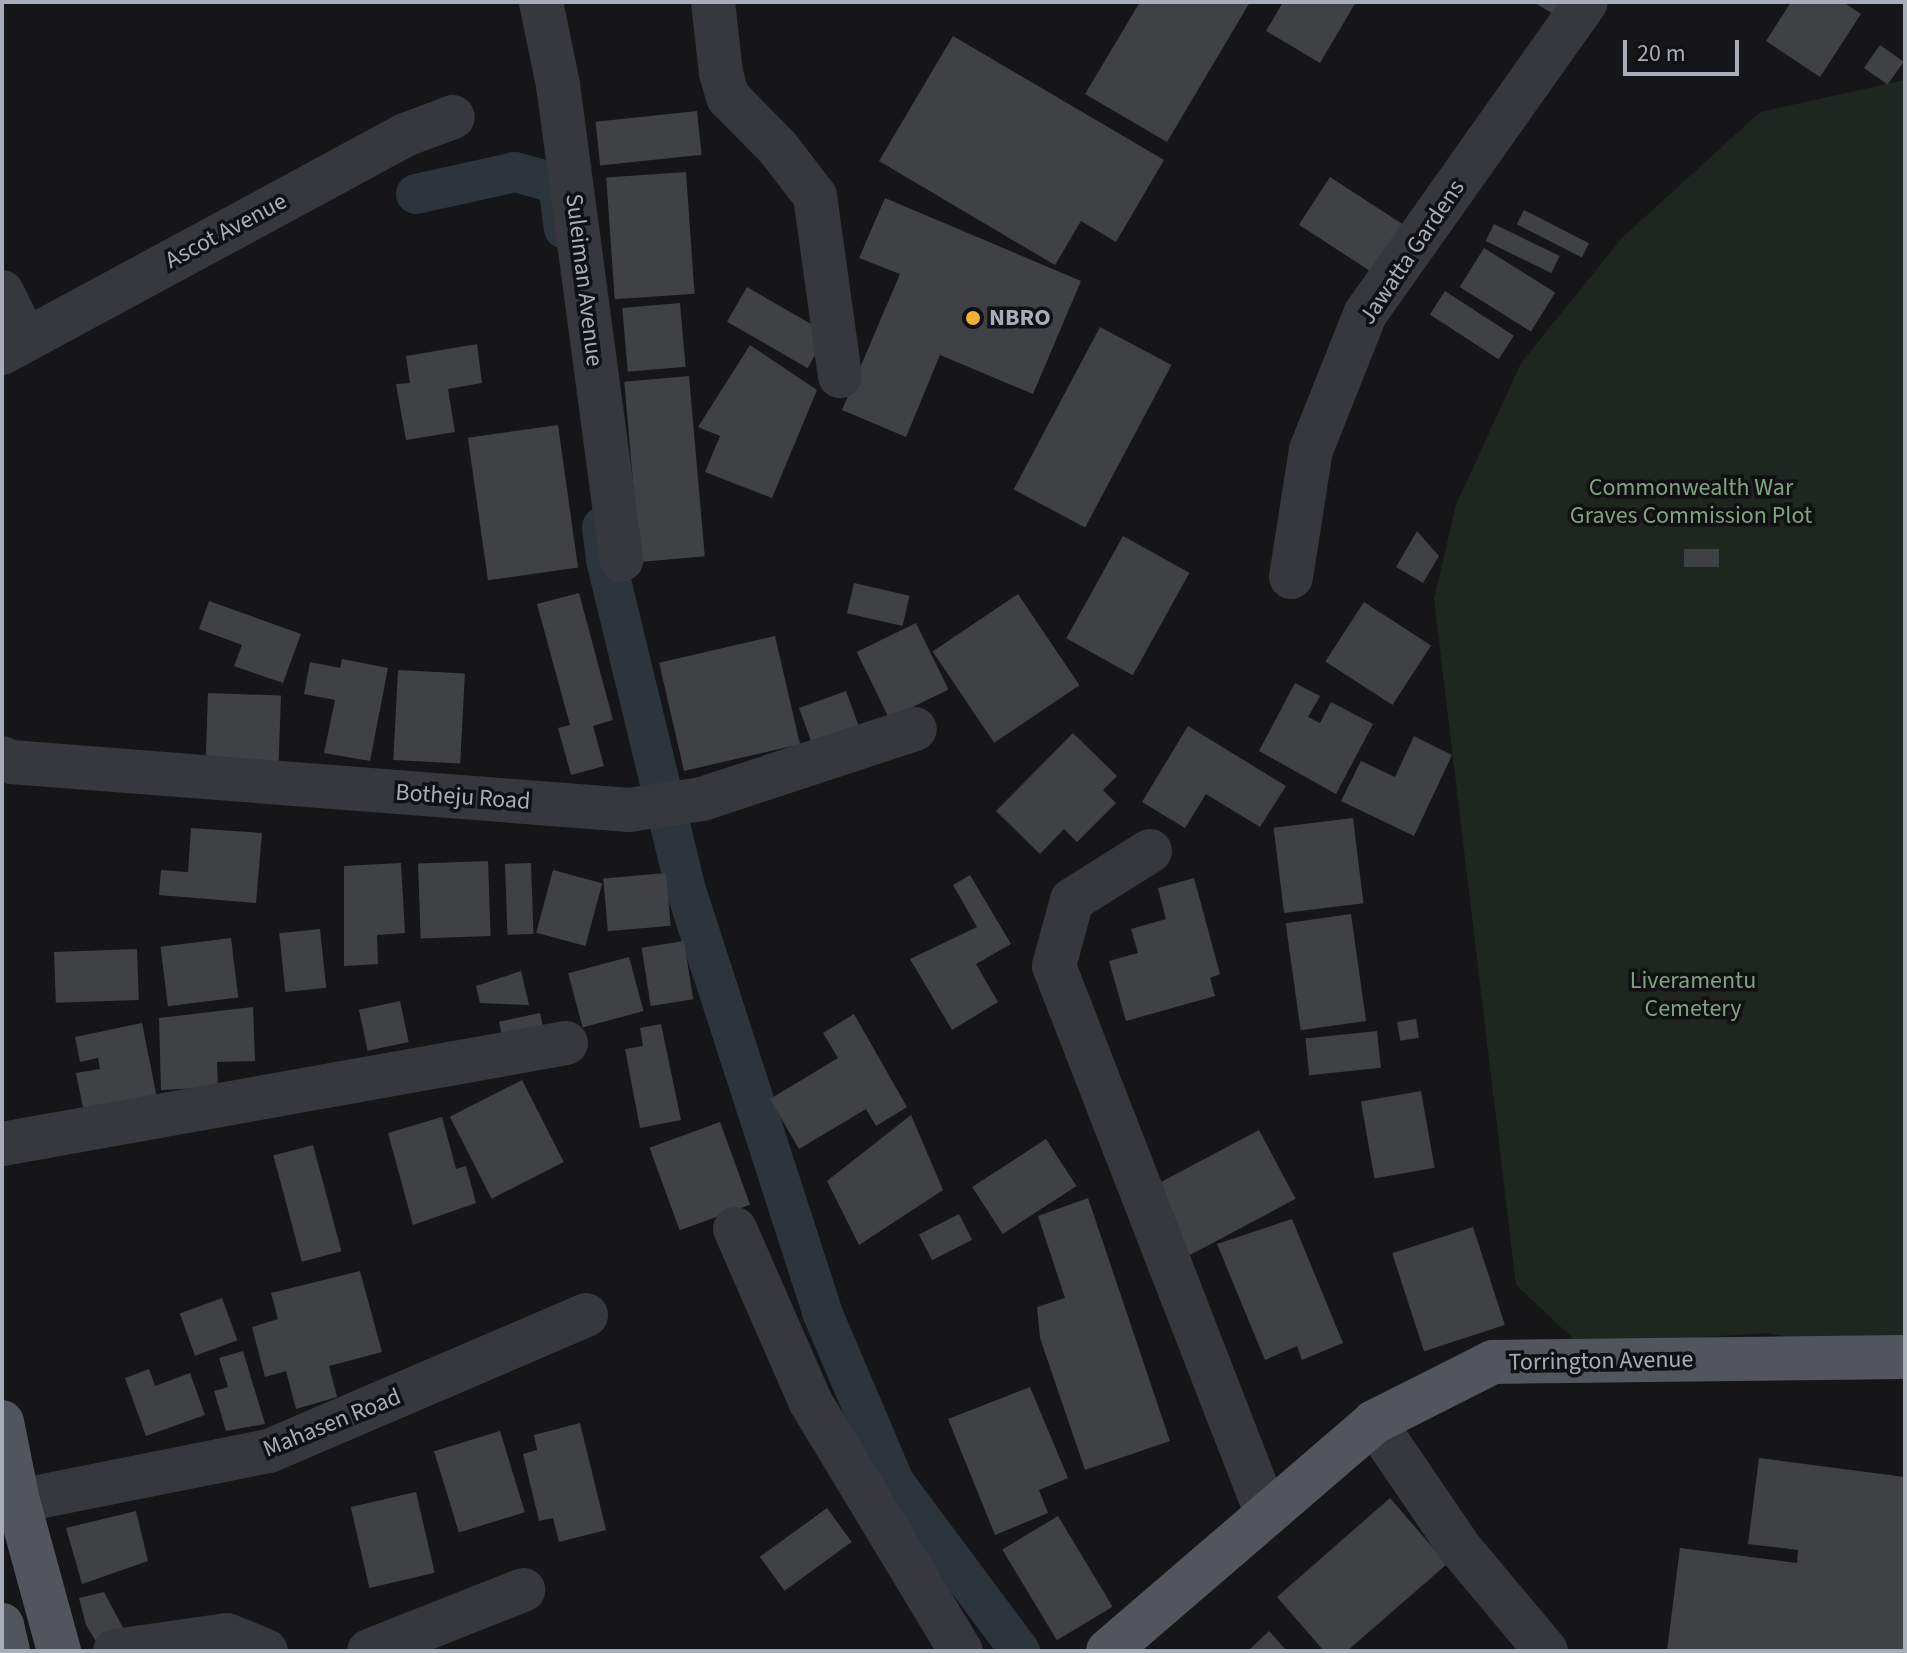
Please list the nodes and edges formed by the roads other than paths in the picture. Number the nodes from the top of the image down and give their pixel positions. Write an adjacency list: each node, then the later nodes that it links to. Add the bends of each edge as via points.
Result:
1 (541, 2): 8 (street, Suleiman Avenue, via 558,85)
2 (713, 2): 7 (street, via 728,97 815,196)
3 (1586, 2): 9 (street, Jawatta Gardens, via 1365,314 1311,450)
4 (453, 117): 6 (street, Ascot Avenue, via 405,135)
5 (2, 292): 6 (street)
6 (14, 346)
7 (840, 376)
8 (621, 560)
9 (1291, 577)
10 (915, 729): 11 (street, Botheju Road, via 702,799 629,810)
11 (2, 758)
12 (1150, 851): 21 (street, via 1072,900 1054,966)
13 (566, 1043): 14 (street)
14 (2, 1144)
15 (735, 1229): 30 (street, via 810,1401)
16 (586, 1315): 20 (street, Mahasen Road, via 269,1451)
17 (1905, 1357): 19 (main road, Torrington Avenue, via 1493,1362)
18 (2, 1422): 20 (main road)
19 (1374, 1422): 21 (main road, Torrington Avenue); 24 (street, via 1460,1548)
20 (18, 1501): 26 (main road)
21 (1266, 1512): 31 (main road, Torrington Avenue)
22 (523, 1590): 29 (street)
23 (2, 1625): 25 (main road)
24 (1538, 1647)
25 (8, 1651)
26 (59, 1651)
27 (115, 1651): 28 (street, via 227,1635)
28 (266, 1651)
29 (369, 1651)
30 (961, 1651)
31 (1108, 1651)

